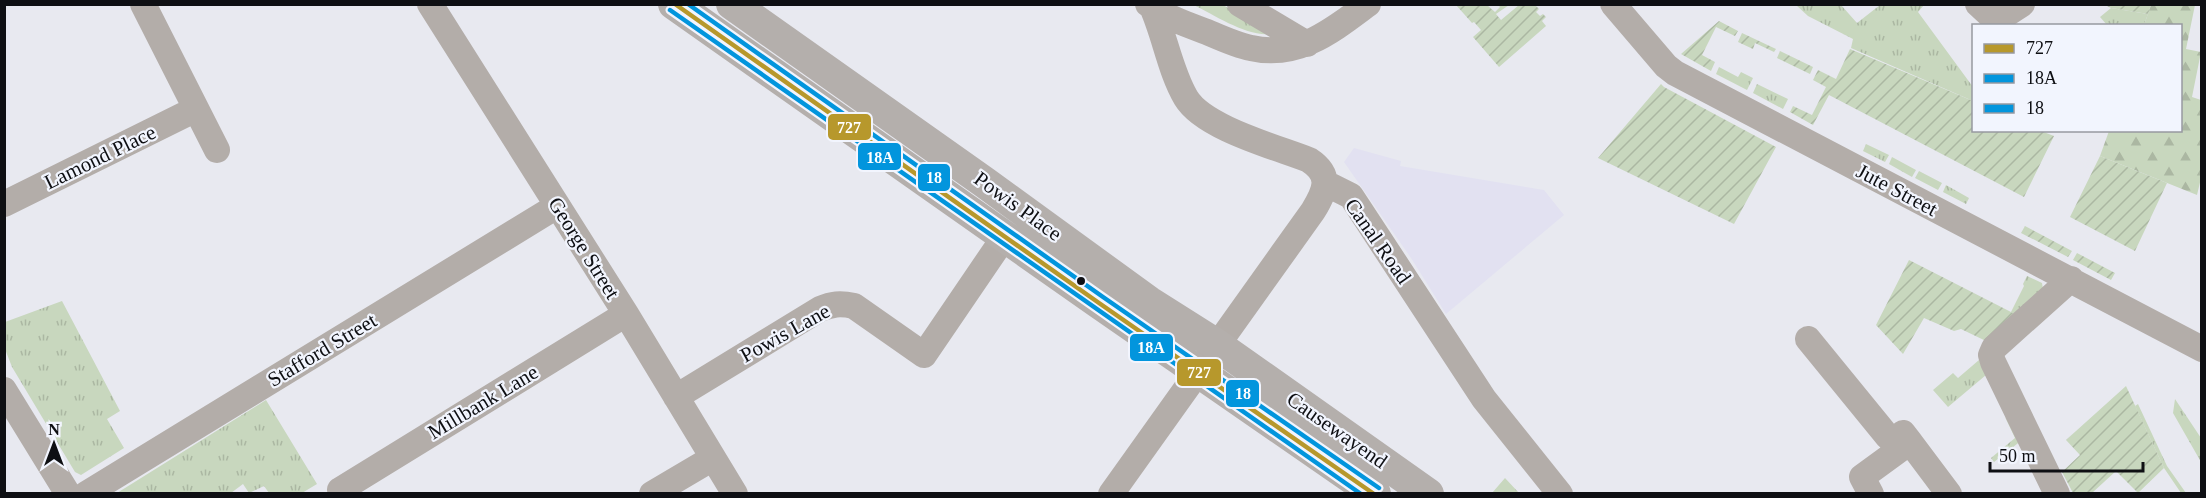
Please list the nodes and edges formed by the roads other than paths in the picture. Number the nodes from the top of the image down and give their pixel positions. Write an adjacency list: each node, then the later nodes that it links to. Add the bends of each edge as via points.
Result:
1 (143, 4): 12 (street)
2 (430, 4): 16 (street, George Street)
3 (674, 4): 17 (main road, Powis Place)
4 (732, 4): 21 (main road, Powis Place, via 1149,302)
5 (1240, 4): 11 (street)
6 (1368, 4): 11 (street)
7 (1613, 4): 18 (street, Jute Street, via 1675,73)
8 (1978, 4): 9 (street, via 1992,17 2002,17)
9 (2022, 4)
10 (1154, 13): 11 (street, via 1251,48 1286,50); 14 (street, Canal Road, via 1180,87 1201,116 1309,160 1321,170)
11 (1307, 44)
12 (196, 109): 13 (street); 15 (street, Lamond Place)
13 (217, 150)
14 (1325, 183): 21 (street, via 1313,211); 37 (street, Canal Road, via 1351,196 1484,399)
15 (4, 204)
16 (557, 206): 19 (street, George Street); 31 (street, Stafford Street)
17 (1005, 236): 23 (main road, Powis Place); 25 (street, Powis Lane, via 924,355 854,306 832,304)
18 (2071, 279): 22 (street, Jute Street); 40 (street, via 1994,348 1991,355)
19 (626, 314): 25 (street, George Street); 29 (street, Millbank Lane)
20 (1808, 339): 27 (street, via 1888,437)
21 (1216, 345): 23 (street); 36 (main road, Causewayend)
22 (2202, 349)
23 (1199, 370): 34 (street); 35 (main road, Causewayend)
24 (4, 390): 30 (street)
25 (676, 397): 28 (street, George Street)
26 (1884, 407): 27 (street)
27 (1910, 442): 38 (street, via 1862,477); 39 (street)
28 (713, 458): 32 (street); 33 (street, George Street)
29 (341, 492)
30 (68, 494)
31 (86, 494)
32 (652, 494)
33 (735, 494)
34 (1111, 494)
35 (1375, 494)
36 (1428, 494)
37 (1560, 494)
38 (1871, 494)
39 (1949, 494)
40 (2057, 494)

